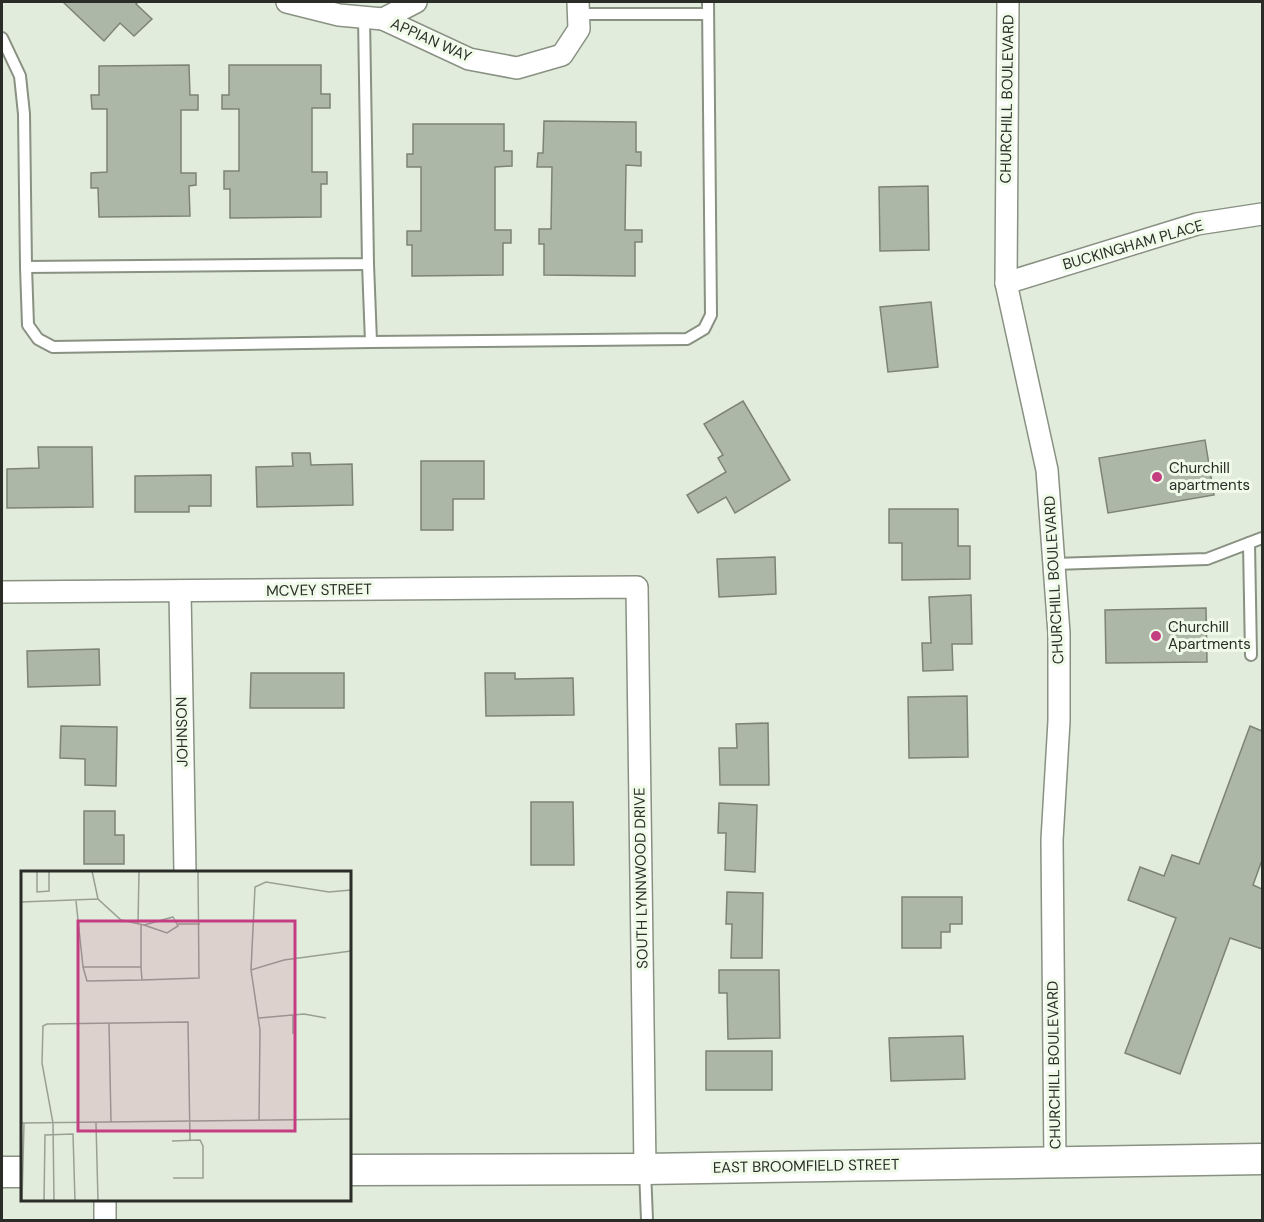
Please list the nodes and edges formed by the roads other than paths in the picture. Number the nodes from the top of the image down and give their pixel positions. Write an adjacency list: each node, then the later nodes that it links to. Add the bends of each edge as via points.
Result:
1 (287, 2): 6 (street, APPIAN WAY)
2 (416, 2): 6 (street, APPIAN WAY)
3 (708, 2): 7 (lane)
4 (1008, 2): 12 (street, CHURCHILL BOULEVARD)
5 (578, 8): 6 (street, APPIAN WAY, via 579,29 562,55 517,68 469,59); 7 (lane)
6 (361, 13): 10 (lane)
7 (708, 14): 13 (lane, via 711,315 704,329 687,339)
8 (2, 39): 11 (lane, via 20,76)
9 (1263, 214): 12 (street, BUCKINGHAM PLACE, via 1197,224)
10 (368, 264): 11 (lane); 13 (lane)
11 (26, 267): 13 (lane, via 28,325 38,339 53,347)
12 (1006, 283): 16 (street, CHURCHILL BOULEVARD, via 1047,470)
13 (371, 342)
14 (1263, 538): 15 (lane)
15 (1250, 543): 16 (lane, via 1207,559); 20 (lane)
16 (1054, 564): 23 (street, CHURCHILL BOULEVARD, via 1059,633 1052,840)
17 (637, 587): 18 (street, MCVEY STREET); 24 (street, SOUTH LYNNWOOD DRIVE)
18 (180, 591): 19 (street, MCVEY STREET); 21 (street, JOHNSON)
19 (2, 592)
20 (1251, 655)
21 (185, 871)
22 (1263, 1159): 23 (main road, EAST BROOMFIELD STREET)
23 (1055, 1163): 24 (main road, EAST BROOMFIELD STREET)
24 (645, 1169): 25 (main road, EAST BROOMFIELD STREET); 30 (lane)
25 (351, 1170)
26 (2, 1172): 27 (main road)
27 (21, 1172)
28 (105, 1201): 29 (street)
29 (105, 1221)
30 (647, 1221)

